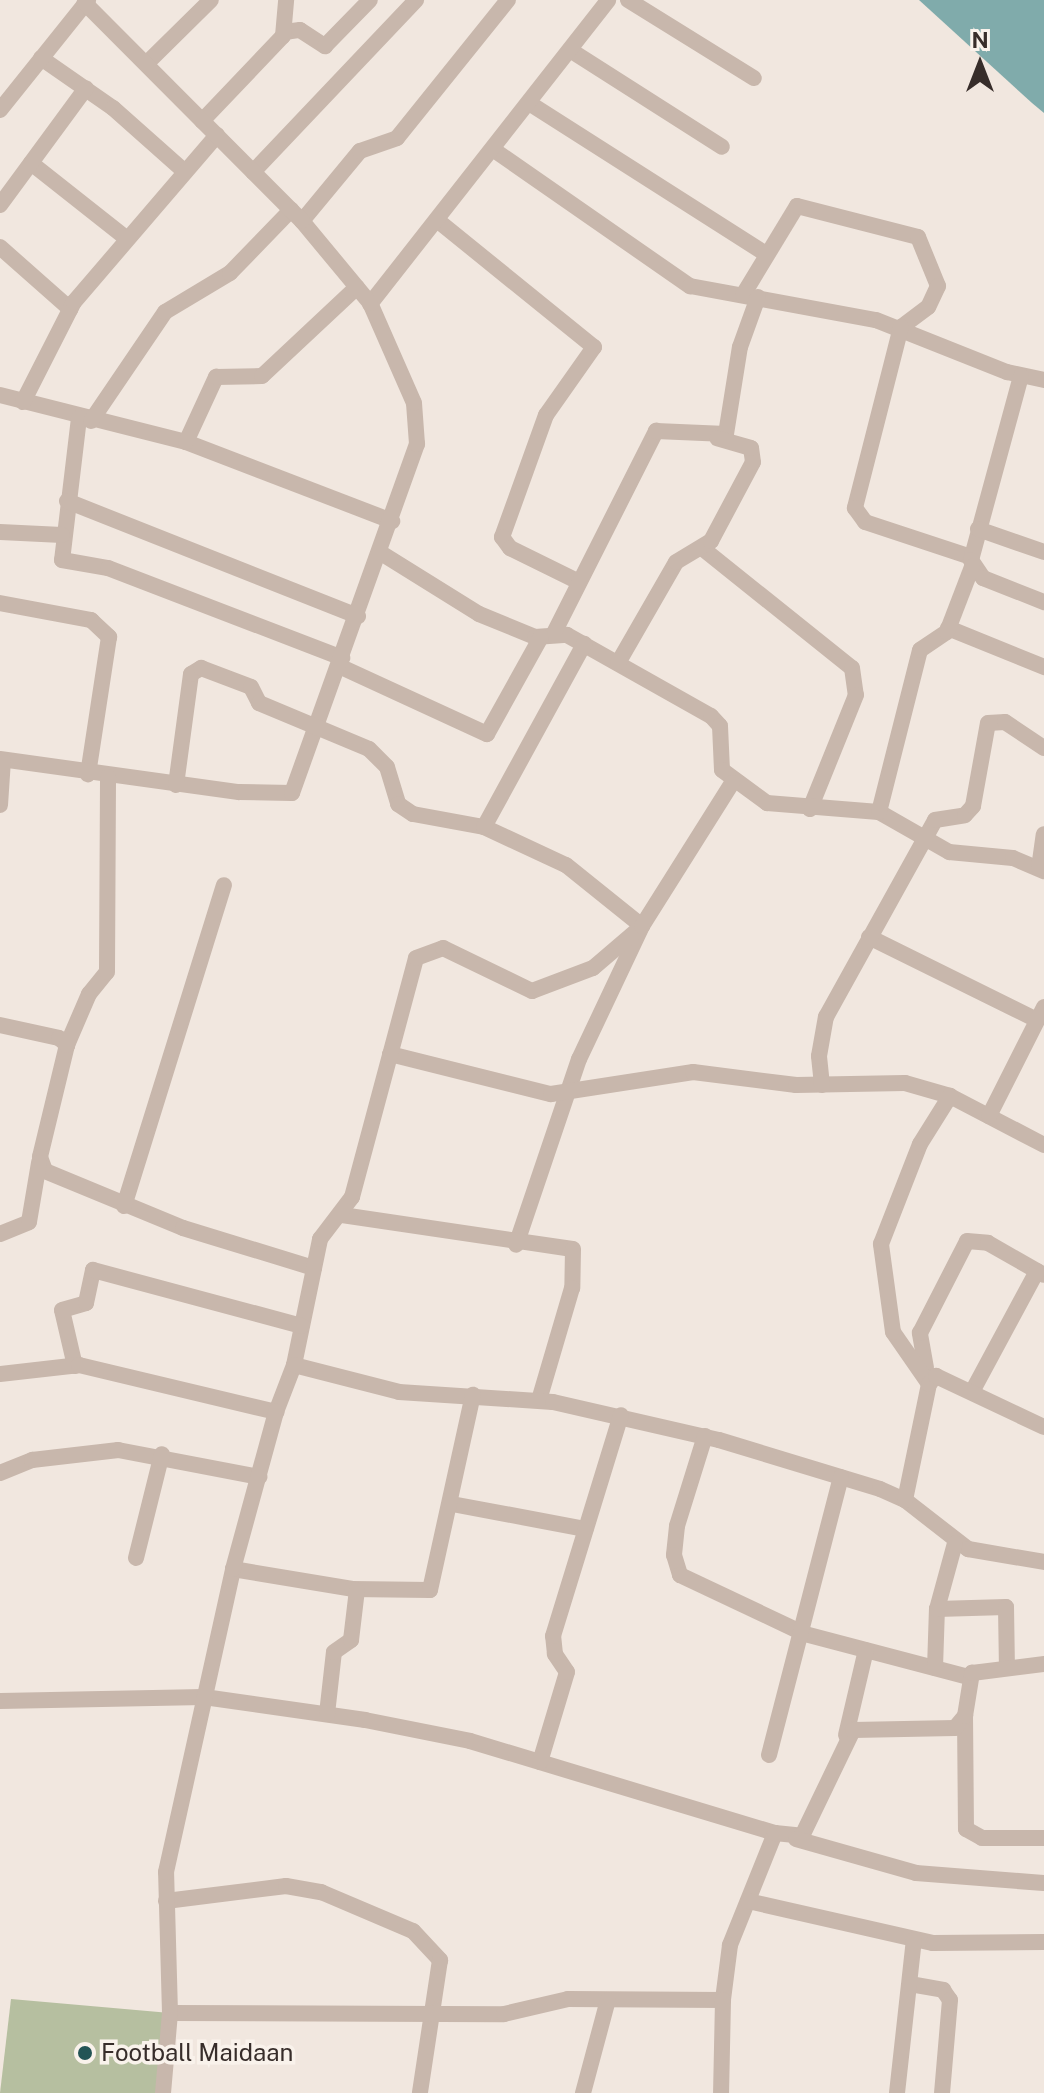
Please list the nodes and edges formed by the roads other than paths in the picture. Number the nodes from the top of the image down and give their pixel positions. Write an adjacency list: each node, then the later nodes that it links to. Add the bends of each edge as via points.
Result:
1 (63, 0): 9 (street)
2 (211, 0): 13 (street)
3 (286, 0): 10 (street, via 281,12)
4 (370, 0): 10 (street, via 322,47 300,30)
5 (416, 0): 24 (street)
6 (508, 0): 26 (street, via 397,138 360,151)
7 (608, 0): 11 (street)
8 (628, 0): 14 (street)
9 (83, 5): 12 (street); 13 (street)
10 (285, 32): 18 (street)
11 (570, 50): 16 (street); 20 (street)
12 (41, 58): 15 (street); 17 (street)
13 (146, 64): 18 (street)
14 (754, 78)
15 (86, 88): 22 (street); 23 (street)
16 (529, 103): 21 (street); 30 (street)
17 (0, 110)
18 (202, 121): 19 (street)
19 (217, 135): 23 (street); 24 (street)
20 (722, 147)
21 (494, 150): 27 (street); 32 (street, via 677,280)
22 (31, 163): 25 (street); 28 (street)
23 (185, 172): 28 (street)
24 (253, 172): 26 (street)
25 (0, 205)
26 (297, 215): 31 (street); 40 (street, via 230,273 165,312)
27 (437, 220): 33 (street); 52 (street, via 594,347 535,437 502,537 510,548)
28 (126, 238): 34 (street)
29 (0, 247): 34 (street)
30 (766, 254): 32 (street); 35 (street, via 797,206 911,232 935,266 938,286 928,307)
31 (357, 287): 33 (street); 42 (street, via 262,376 216,377)
32 (751, 296): 35 (street); 41 (street, via 727,430)
33 (370, 304): 44 (street, via 414,403 418,431)
34 (70, 309): 39 (street)
35 (901, 327): 36 (street); 51 (street, via 855,508 865,522)
36 (1021, 376): 37 (street); 45 (street)
37 (1044, 380)
38 (0, 395): 39 (street)
39 (23, 402): 40 (street)
40 (85, 420): 42 (street); 43 (street)
41 (717, 438): 48 (street, via 751,448 754,456); 52 (street, via 672,428 656,431)
42 (186, 442): 44 (street)
43 (67, 501): 47 (street); 55 (street)
44 (392, 521): 50 (street)
45 (978, 529): 49 (street); 51 (street)
46 (0, 532): 47 (street)
47 (62, 535): 59 (street, via 62,560 108,568)
48 (702, 548): 60 (street, via 676,562); 70 (street, via 852,668 856,695)
49 (1044, 552)
50 (381, 553): 55 (street); 57 (street, via 473,610)
51 (971, 562): 53 (street); 56 (street)
52 (579, 582): 57 (street)
53 (1044, 602)
54 (0, 603): 65 (street, via 91,620 105,629 109,648)
55 (358, 616): 59 (street)
56 (948, 628): 61 (street); 71 (street, via 920,650)
57 (547, 636): 58 (street); 59 (street, via 487,734)
58 (584, 644): 60 (street); 72 (street)
59 (341, 662): 62 (street)
60 (618, 663): 67 (street, via 717,721 722,770)
61 (1044, 667)
62 (318, 727): 68 (street, via 292,793); 68 (street, via 259,703 251,687 196,668); 72 (street, via 381,759 398,804 413,814)
63 (1044, 748): 74 (street, via 1005,722 990,720 973,806 965,815 940,815)
64 (2, 759): 65 (street); 69 (street)
65 (88, 774): 66 (street)
66 (108, 777): 68 (street); 81 (street, via 107,972 89,994)
67 (732, 783): 70 (street, via 767,803); 77 (street)
68 (176, 785)
69 (0, 805)
70 (810, 809): 71 (street)
71 (879, 812): 74 (street)
72 (484, 827): 77 (street, via 582,874)
73 (1044, 834): 75 (street)
74 (925, 836): 75 (street, via 960,856 1013,858); 78 (street)
75 (1042, 870)
76 (224, 885): 89 (street)
77 (642, 926): 82 (street, via 593,968 532,991 443,948 428,949 411,973); 84 (street, via 579,1059)
78 (869, 937): 79 (street); 83 (street, via 823,1027)
79 (1041, 1014): 86 (street)
80 (0, 1025): 81 (street, via 59,1038)
81 (67, 1045): 88 (street)
82 (390, 1054): 84 (street, via 530,1091); 90 (street)
83 (822, 1085): 84 (street, via 693,1072); 85 (street, via 905,1083)
84 (571, 1093): 92 (street)
85 (950, 1096): 86 (street); 99 (street, via 920,1144 881,1244 893,1332)
86 (989, 1116): 87 (street)
87 (1044, 1145)
88 (39, 1163): 89 (street, via 51,1175); 91 (street, via 29,1222)
89 (124, 1206): 93 (street)
90 (342, 1215): 92 (street); 93 (street, via 323,1233)
91 (0, 1234)
92 (516, 1245): 102 (street, via 569,1247 575,1254 572,1288)
93 (314, 1268): 95 (street)
94 (1041, 1273): 99 (street, via 988,1243 973,1239 961,1247 918,1339); 100 (street)
95 (302, 1326): 96 (street); 97 (street, via 93,1270 86,1303 62,1310)
96 (294, 1365): 101 (street, via 381,1390); 103 (street)
97 (75, 1366): 98 (street); 103 (street)
98 (0, 1374)
99 (930, 1382): 100 (street, via 949,1377); 111 (street)
100 (973, 1390): 105 (street)
101 (473, 1395): 102 (street); 112 (street)
102 (539, 1400): 104 (street)
103 (276, 1412): 109 (street)
104 (621, 1415): 106 (street); 113 (street)
105 (1044, 1427)
106 (705, 1436): 110 (street); 120 (street, via 677,1526 676,1567 687,1580)
107 (162, 1454): 108 (street, via 81,1452); 109 (street); 115 (street)
108 (0, 1473)
109 (259, 1477): 117 (street)
110 (841, 1477): 111 (street); 120 (street)
111 (905, 1500): 114 (street)
112 (452, 1504): 113 (street); 118 (street, via 430,1590)
113 (586, 1529): 132 (street, via 553,1636 555,1654 567,1672)
114 (955, 1543): 116 (street); 119 (street)
115 (136, 1558)
116 (1044, 1562)
117 (233, 1569): 118 (street); 126 (street)
118 (357, 1590): 128 (street, via 351,1640 334,1652)
119 (937, 1609): 123 (street); 124 (street, via 1006,1607)
120 (805, 1634): 121 (street); 131 (street)
121 (866, 1650): 123 (street); 130 (street)
122 (1044, 1664): 124 (street)
123 (935, 1668): 125 (street)
124 (1007, 1668): 125 (street)
125 (969, 1677): 129 (street)
126 (204, 1697): 127 (street); 128 (street); 137 (street, via 166,1872)
127 (0, 1701)
128 (327, 1714): 132 (street, via 470,1741)
129 (965, 1716): 130 (street, via 948,1730 864,1727); 134 (street, via 966,1829 982,1838)
130 (846, 1735): 135 (street, via 806,1831)
131 (769, 1755)
132 (540, 1762): 133 (street)
133 (775, 1833): 135 (street); 138 (street)
134 (1044, 1838)
135 (796, 1839): 136 (street, via 916,1873)
136 (1044, 1883)
137 (166, 1901): 144 (street, via 261,1886 321,1892 413,1931 431,1946 440,1960); 145 (street)
138 (748, 1901): 139 (street); 143 (street, via 730,1945)
139 (914, 1940): 140 (street); 141 (street)
140 (1044, 1942)
141 (910, 1984): 150 (street); 151 (street, via 943,1990 950,2000)
142 (608, 2000): 143 (street); 144 (street, via 568,1999 504,2014); 148 (street)
143 (723, 2000): 149 (street)
144 (436, 2010): 145 (street); 147 (street)
145 (170, 2013): 146 (street)
146 (163, 2093)
147 (420, 2093)
148 (583, 2093)
149 (721, 2093)
150 (897, 2093)
151 (942, 2093)

